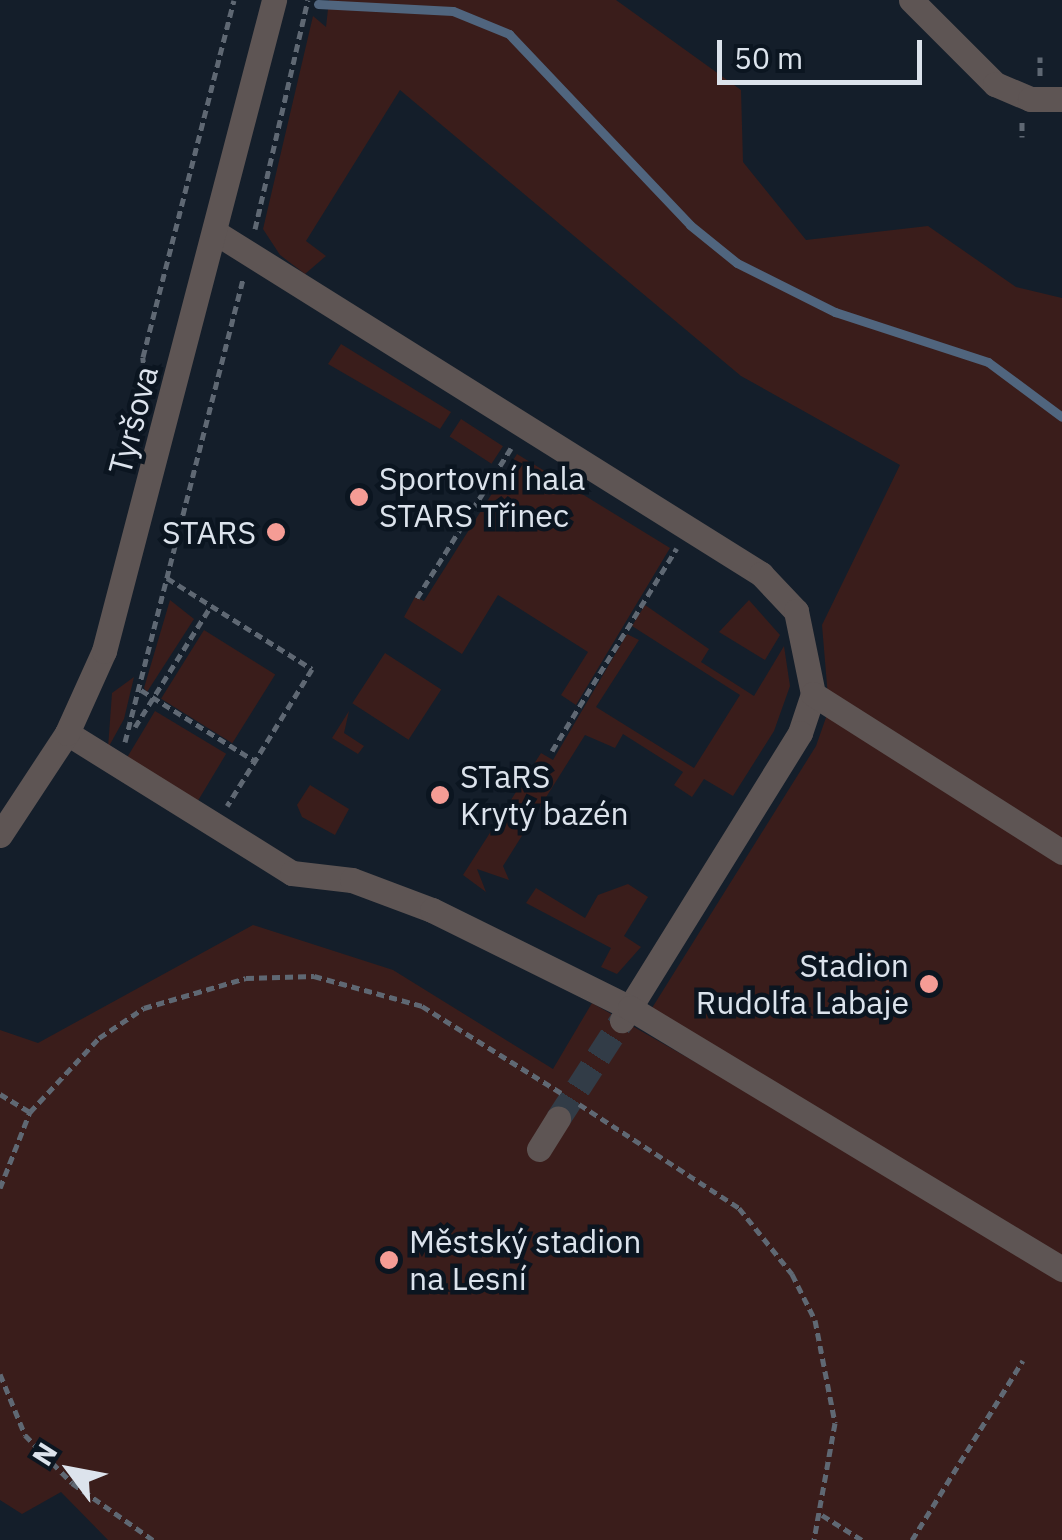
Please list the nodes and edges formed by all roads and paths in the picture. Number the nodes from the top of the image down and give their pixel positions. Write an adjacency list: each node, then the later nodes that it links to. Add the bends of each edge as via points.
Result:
1 (234, 0): 10 (path, via 143,357 143,381)
2 (274, 0): 8 (street, Tyršova)
3 (308, 0): 9 (path)
4 (911, 0): 7 (street, via 995,84 1030,100)
5 (1040, 57): 6 (path)
6 (1040, 80)
7 (1062, 99)
8 (218, 234): 9 (street); 10 (street, Tyršova)
9 (249, 254): 11 (street); 13 (path)
10 (166, 426): 20 (street, Tyršova, via 104,651)
11 (524, 426): 12 (street); 14 (path)
12 (692, 531): 17 (street, via 761,574 796,611); 21 (path)
13 (167, 578): 15 (path); 16 (path)
14 (417, 598)
15 (212, 606): 18 (path); 23 (path, via 312,669)
16 (141, 690): 18 (path); 19 (path)
17 (813, 694): 26 (street); 27 (street, via 800,733)
18 (154, 698): 19 (path); 23 (path)
19 (134, 729): 22 (path)
20 (67, 733): 24 (street); 25 (street, Tyršova)
21 (552, 751)
22 (118, 753)
23 (255, 761): 24 (path)
24 (214, 825): 27 (street, via 292,873 352,880 432,910)
25 (0, 835)
26 (1062, 852)
27 (626, 1014): 33 (street)
28 (0, 1094): 29 (path)
29 (30, 1112): 32 (path); 36 (path, via 100,1038 194,988 314,976 422,1006 713,1186 767,1237 814,1320 831,1379 833,1463)
30 (558, 1119): 31 (street)
31 (539, 1149)
32 (0, 1188)
33 (1062, 1269)
34 (1023, 1360): 40 (path)
35 (0, 1374): 37 (path, via 25,1434 72,1483)
36 (822, 1515): 38 (path); 39 (path)
37 (153, 1540)
38 (814, 1540)
39 (862, 1540)
40 (912, 1540)

